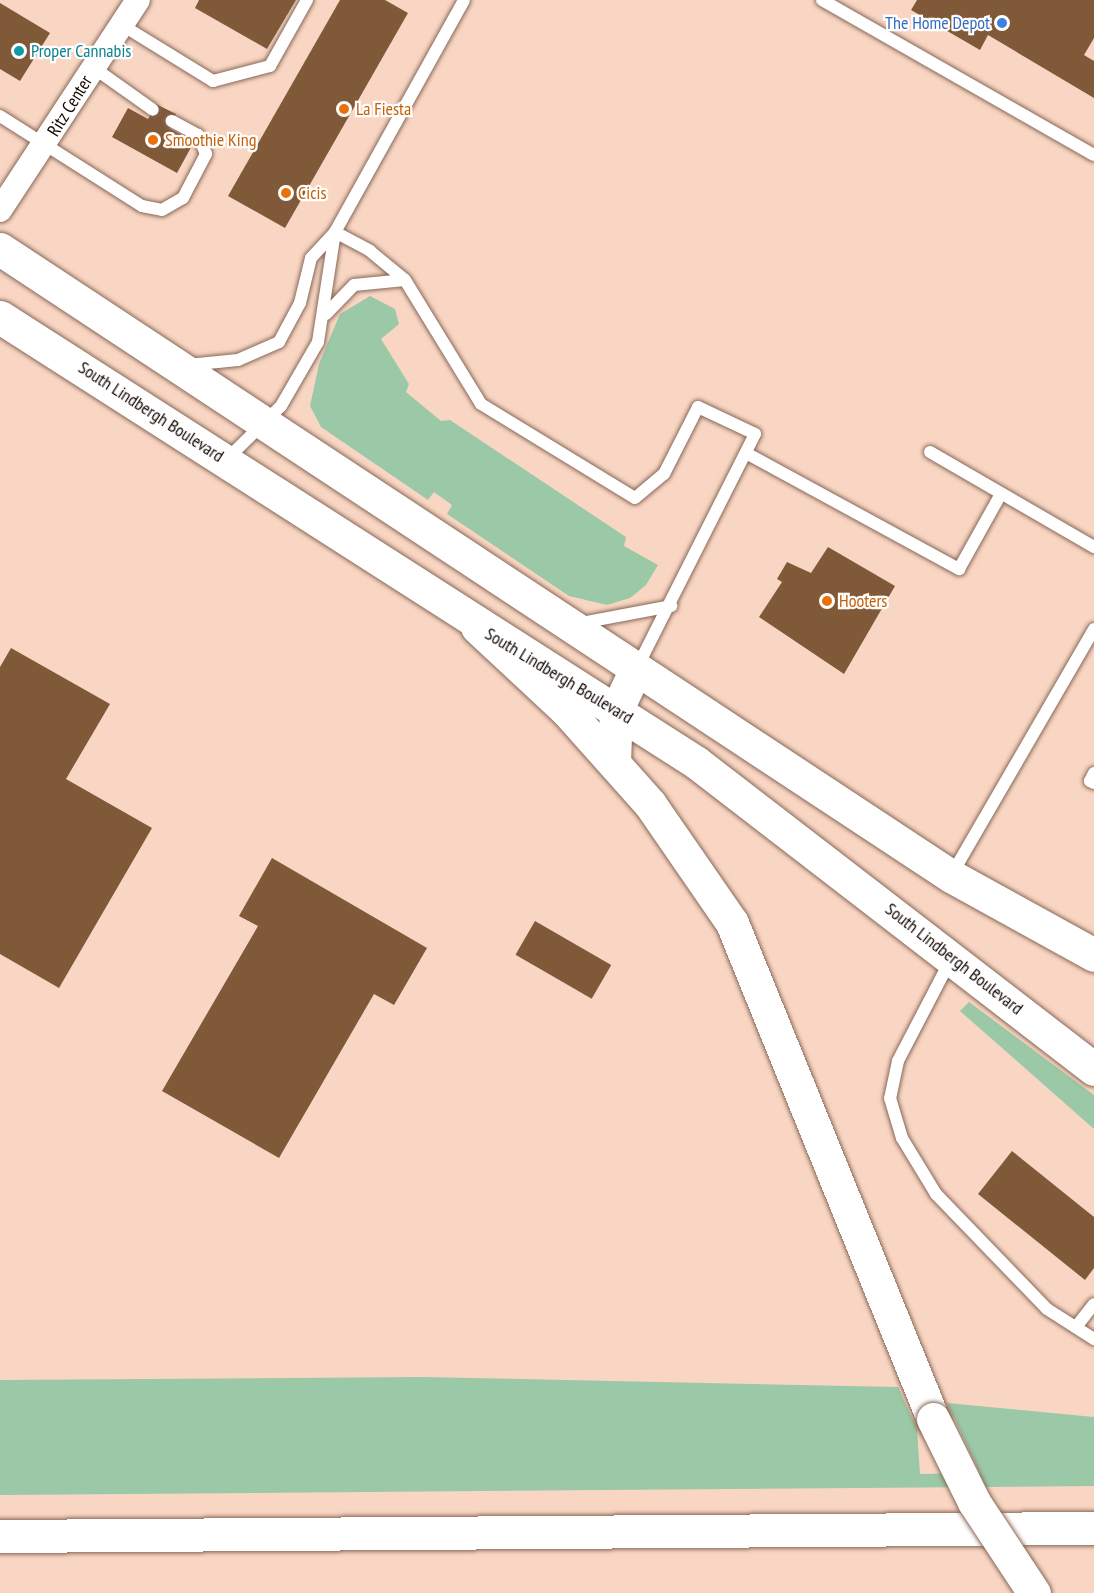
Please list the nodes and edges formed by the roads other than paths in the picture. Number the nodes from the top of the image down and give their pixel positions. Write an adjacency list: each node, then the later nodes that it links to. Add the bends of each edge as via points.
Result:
1 (138, 0): 5 (street, Ritz Center)
2 (306, 0): 5 (lane, via 270,66 213,81)
3 (464, 0): 13 (lane)
4 (822, 0): 11 (lane)
5 (122, 25): 6 (street, Ritz Center)
6 (94, 68): 7 (lane); 10 (street, Ritz Center)
7 (153, 110)
8 (0, 116): 10 (lane)
9 (172, 121): 10 (lane, via 198,135 206,154 173,207 142,206)
10 (44, 147): 12 (street, Ritz Center)
11 (1094, 155)
12 (0, 210)
13 (335, 232): 15 (lane, via 370,251); 16 (lane); 18 (lane, via 311,258 300,303 279,342 238,360)
14 (0, 249): 18 (main road)
15 (405, 280): 16 (lane, via 354,285); 21 (lane, via 481,404 635,498 664,474 698,407 755,434)
16 (326, 315): 19 (lane, via 301,372)
17 (0, 317): 22 (main road, South Lindbergh Boulevard)
18 (175, 365): 19 (main road)
19 (263, 423): 22 (lane); 26 (main road)
20 (930, 452): 23 (lane)
21 (746, 453): 23 (lane, via 959,569); 25 (lane)
22 (225, 461): 27 (main road, South Lindbergh Boulevard)
23 (1001, 494): 24 (lane)
24 (1094, 548)
25 (671, 606): 26 (lane); 29 (lane)
26 (566, 625): 29 (main road)
27 (477, 627): 30 (main road, South Lindbergh Boulevard); 31 (main road)
28 (1094, 628): 34 (lane)
29 (635, 671): 30 (main road); 34 (main road)
30 (616, 711): 31 (main road); 36 (main road, South Lindbergh Boulevard, via 760,808)
31 (614, 762): 43 (main road, bridge, via 693,859 732,923 933,1419 974,1502)
32 (1094, 773): 33 (lane, via 1090,781)
33 (1094, 783)
34 (951, 876): 35 (main road)
35 (1094, 955)
36 (952, 958): 37 (main road, South Lindbergh Boulevard); 39 (lane, via 898,1061 890,1098 902,1138 936,1194 1047,1309)
37 (1094, 1070)
38 (1094, 1304): 39 (lane)
39 (1076, 1327): 40 (lane)
40 (1094, 1339)
41 (1094, 1528): 42 (main road)
42 (0, 1536)
43 (1034, 1593)

